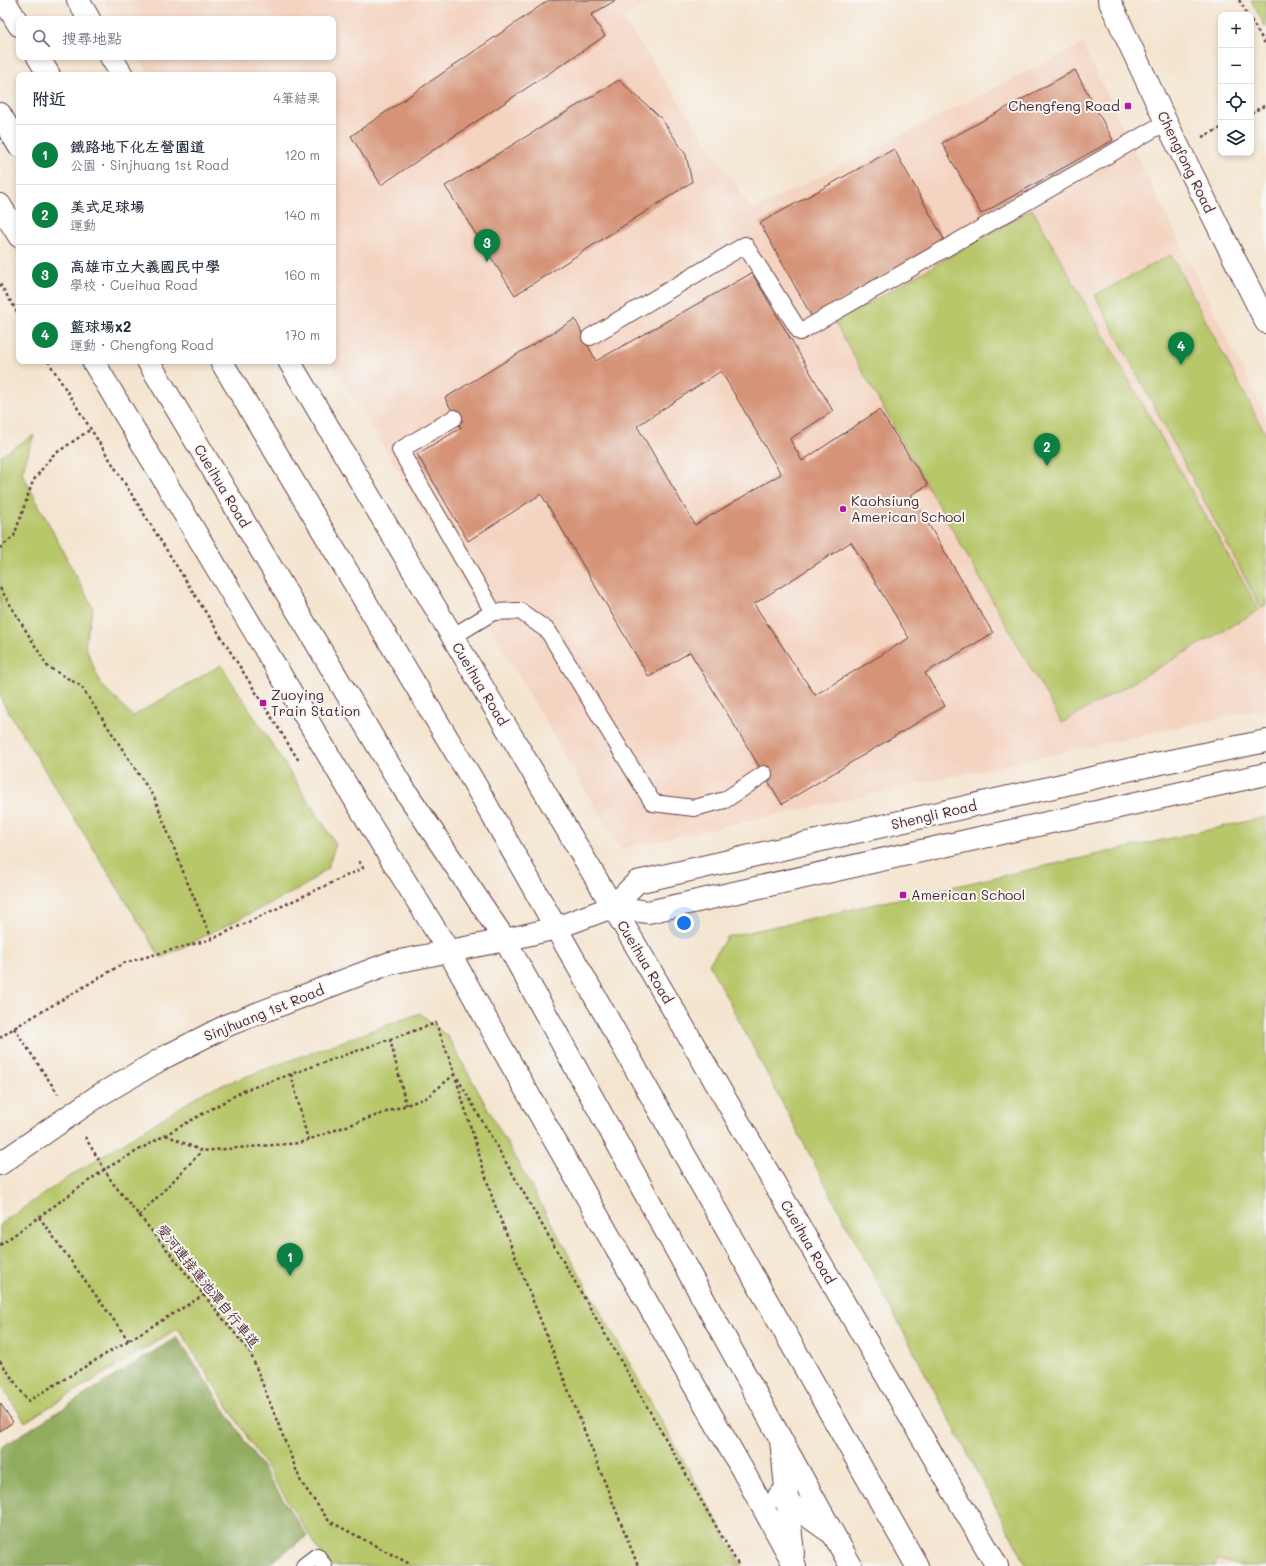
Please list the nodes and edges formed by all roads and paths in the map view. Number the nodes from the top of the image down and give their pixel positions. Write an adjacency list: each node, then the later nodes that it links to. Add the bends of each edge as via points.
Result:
1 (4, 0): 7 (street)
2 (78, 0): 6 (street)
3 (1109, 0): 17 (street, Chengfong Road)
4 (1239, 0): 5 (path)
5 (1246, 12)
6 (87, 16)
7 (16, 20)
8 (1254, 25): 9 (path)
9 (1266, 45)
10 (40, 60): 12 (street)
11 (113, 60): 13 (street)
12 (47, 72)
13 (120, 72)
14 (1266, 105): 15 (path)
15 (1254, 111)
16 (0, 114): 18 (street)
17 (1166, 122): 23 (street, Chengfong Road); 24 (lane, via 800,332 746,245)
18 (16, 141)
19 (0, 204): 20 (street)
20 (16, 231)
21 (0, 284): 22 (path)
22 (16, 310)
23 (1266, 322)
24 (590, 337)
25 (50, 364): 31 (path)
26 (95, 364): 45 (street, via 372,828)
27 (150, 364): 44 (street, Cueihua Road, via 400,784)
28 (223, 364): 42 (street, via 469,774)
29 (291, 364): 35 (street, Cueihua Road)
30 (454, 418): 34 (lane, via 400,450)
31 (91, 429): 32 (path, via 52,456 33,481 14,536); 37 (path)
32 (0, 548)
33 (0, 588): 43 (path, via 48,667 81,686 155,799)
34 (493, 612): 35 (lane); 38 (lane, via 520,611 548,631 653,803 694,808 725,800)
35 (452, 637): 41 (street, Cueihua Road)
36 (1266, 741): 41 (street, Shengli Road, via 637,882)
37 (303, 767)
38 (764, 774)
39 (1266, 774): 41 (street, Shengli Road, via 648,912)
40 (356, 855): 43 (path, via 363,868)
41 (612, 907): 42 (street, Shengli Road); 74 (street, Cueihua Road)
42 (556, 928): 44 (street, Sinjhuang 1st Road); 73 (street)
43 (212, 939): 46 (path, via 124,963)
44 (505, 940): 45 (street, Sinjhuang 1st Road); 62 (street, Cueihua Road)
45 (448, 950): 54 (street, Sinjhuang 1st Road, via 390,963 230,1024 165,1056 98,1096); 63 (street)
46 (0, 1038)
47 (390, 1039): 48 (path); 49 (path, via 436,1023); 50 (path)
48 (291, 1074): 51 (path, via 243,1091); 52 (path)
49 (455, 1074): 50 (path, via 426,1098); 70 (path, via 493,1200); 71 (path)
50 (406, 1105): 52 (path)
51 (165, 1135): 53 (path); 55 (path)
52 (308, 1140): 53 (path, via 299,1143)
53 (202, 1150): 56 (path)
54 (0, 1164)
55 (105, 1168): 56 (path, 愛河連接蓮池潭自行車道, via 112,1182); 57 (path)
56 (139, 1216): 59 (path, 愛河連接蓮池潭自行車道)
57 (39, 1217): 58 (path); 60 (path)
58 (0, 1245)
59 (204, 1295): 60 (path); 69 (path, 愛河連接蓮池潭自行車道, via 250,1352 301,1482 329,1521)
60 (129, 1341): 61 (path, via 28,1401)
61 (0, 1361)
62 (781, 1440): 64 (street); 65 (street, Cueihua Road)
63 (744, 1472): 64 (street); 66 (street)
64 (788, 1502): 65 (street); 66 (street)
65 (833, 1534): 72 (street, Cueihua Road)
66 (794, 1565)
67 (304, 1566): 68 (lane, via 318,1556)
68 (324, 1566)
69 (410, 1566)
70 (638, 1566)
71 (739, 1566)
72 (851, 1566)
73 (917, 1566)
74 (997, 1566)

